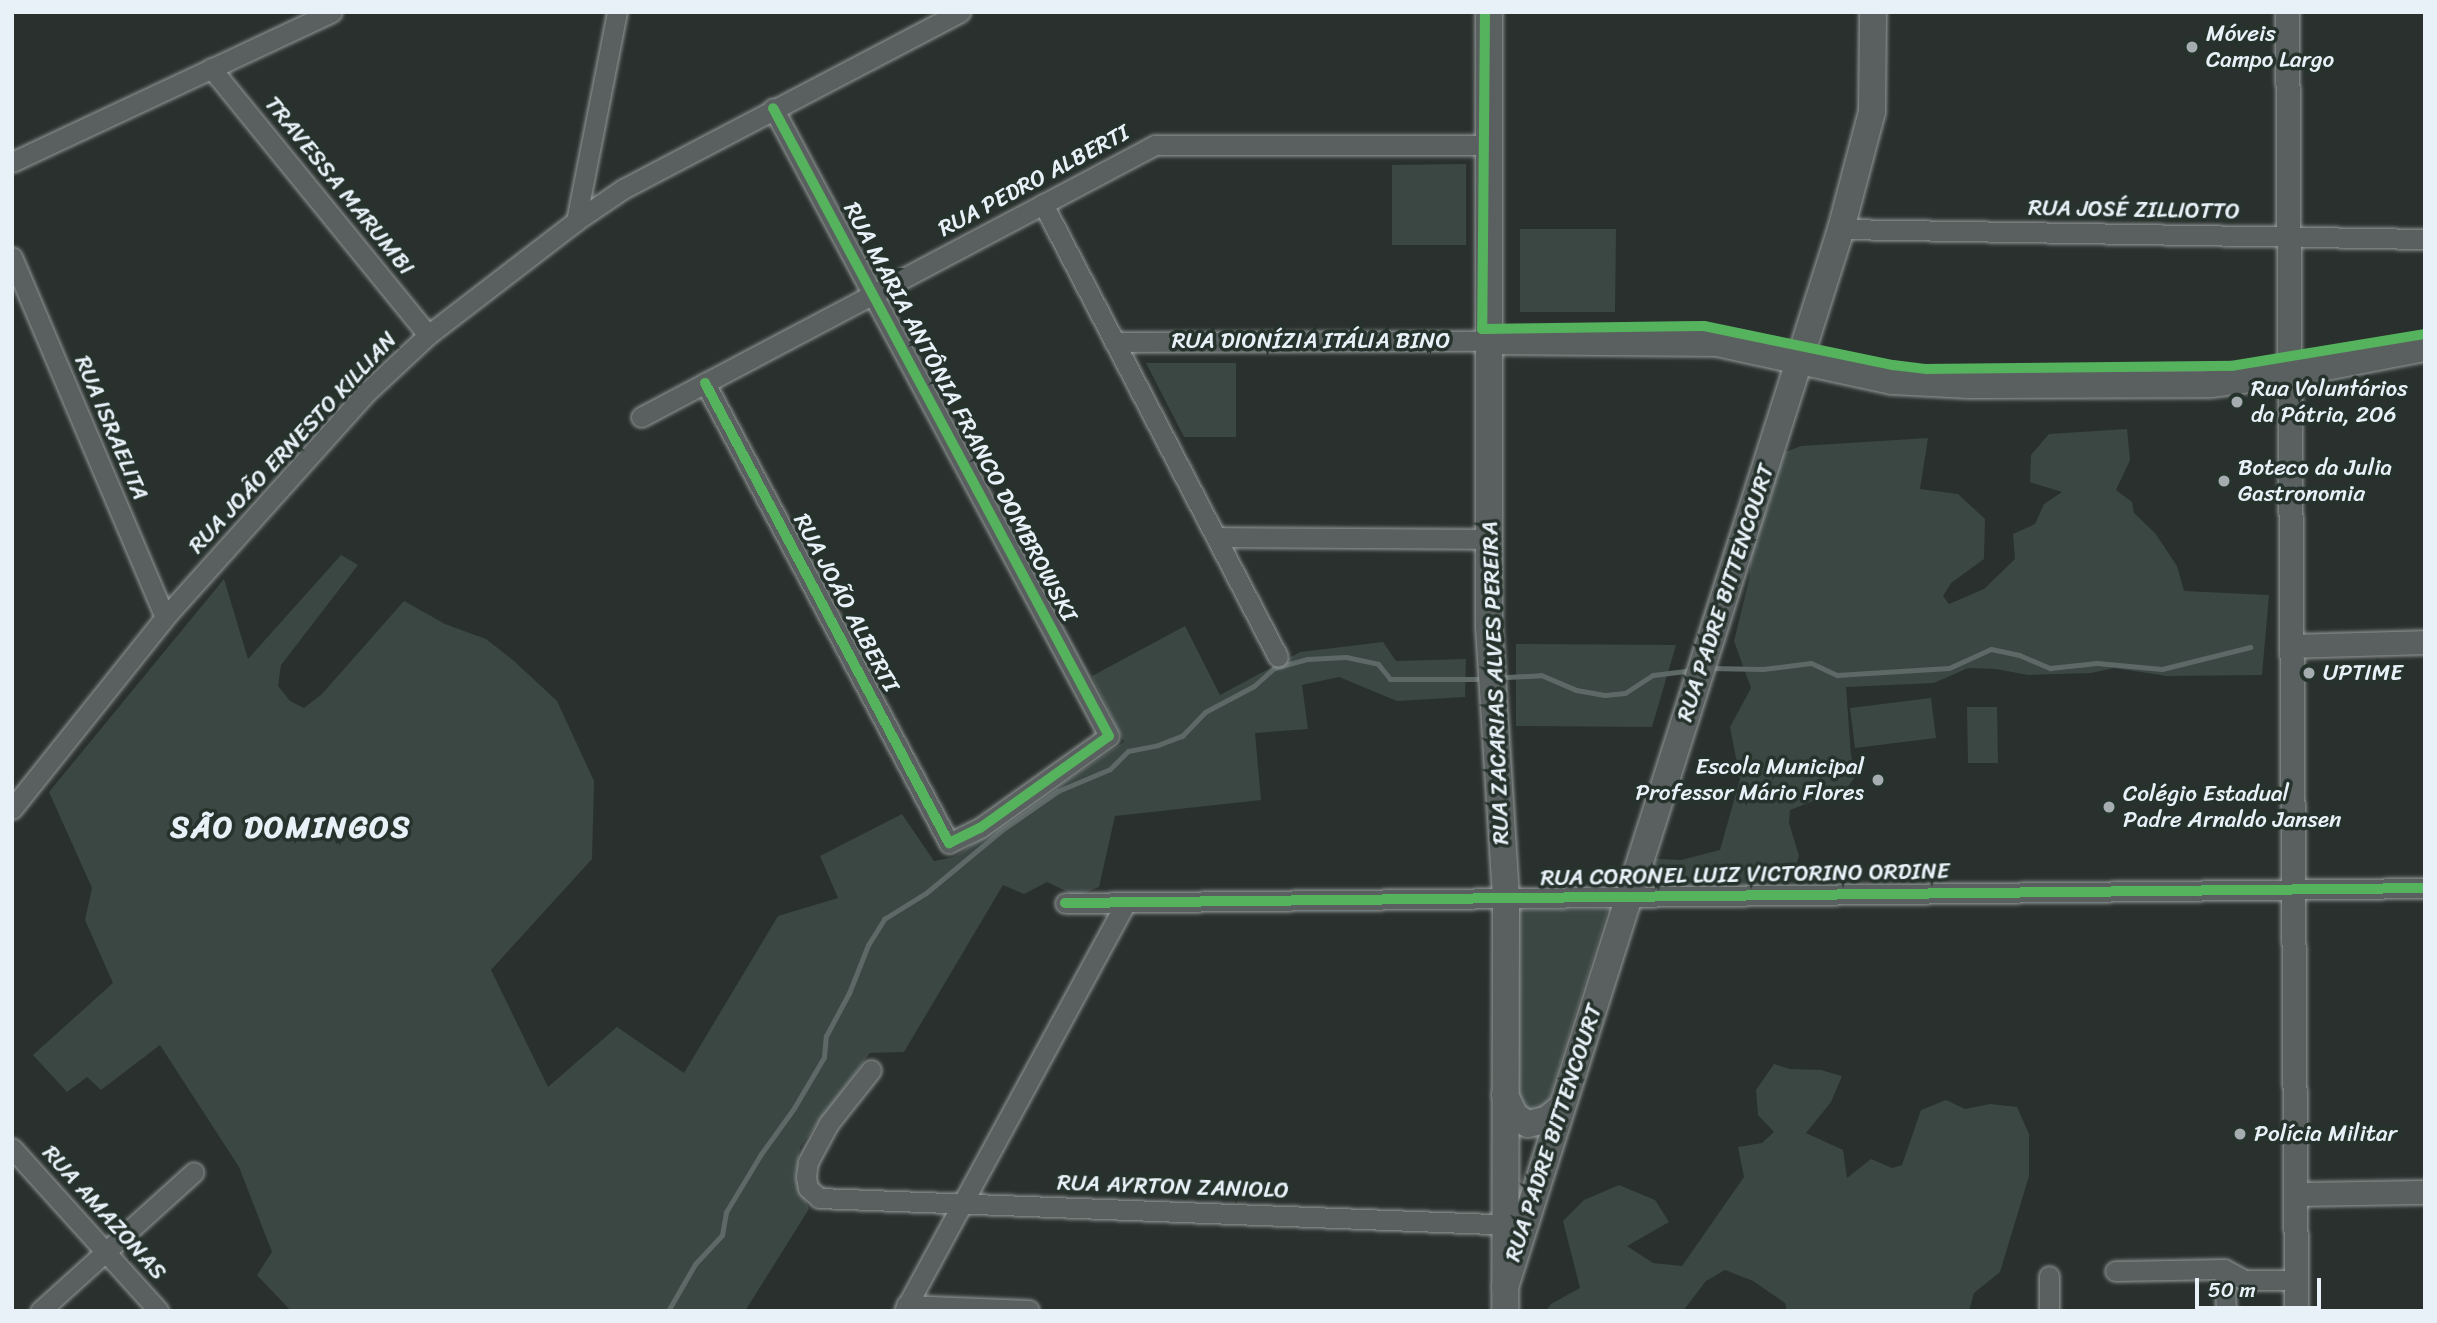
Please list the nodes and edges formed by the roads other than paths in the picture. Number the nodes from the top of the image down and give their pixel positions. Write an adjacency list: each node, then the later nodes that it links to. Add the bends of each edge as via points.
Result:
1 (332, 12): 8 (street)
2 (617, 12): 13 (street)
3 (960, 12): 7 (street, RUA JOÃO ERNESTO KILLIAN)
4 (1489, 12): 10 (main road, RUA ZACARIAS ALVES PEREIRA)
5 (1872, 12): 14 (main road, RUA PADRE BITTENCOURT, via 1872,112)
6 (2287, 12): 15 (street)
7 (923, 22): 9 (street, RUA JOÃO ERNESTO KILLIAN)
8 (211, 68): 11 (street); 19 (street, TRAVESSA MARUMBI)
9 (774, 108): 13 (street, RUA JOÃO ERNESTO KILLIAN, via 659,167); 18 (street, RUA MARIA ANTÔNIA FRANCO DOMBROWSKI)
10 (1489, 145): 12 (street, RUA PEDRO ALBERTI, via 1155,145); 20 (main road, RUA ZACARIAS ALVES PEREIRA)
11 (12, 162)
12 (1042, 204): 18 (street, RUA PEDRO ALBERTI); 21 (street)
13 (576, 220): 19 (street, RUA JOÃO ERNESTO KILLIAN)
14 (1842, 229): 15 (street, RUA JOSÉ ZILLIOTTO); 23 (main road, RUA PADRE BITTENCOURT)
15 (2289, 237): 16 (street, RUA JOSÉ ZILLIOTTO); 24 (street)
16 (2425, 239)
17 (12, 257): 29 (street, RUA ISRAELITA)
18 (873, 294): 25 (street, RUA PEDRO ALBERTI); 34 (street, RUA MARIA ANTÔNIA FRANCO DOMBROWSKI, via 1109,736 980,828)
19 (428, 335): 29 (street, RUA JOÃO ERNESTO KILLIAN, via 368,391)
20 (1489, 341): 21 (street, RUA DIONÍZIA ITÁLIA BINO); 23 (main road, RUA DIONÍZIA ITÁLIA BINO, via 1705,342); 28 (main road, RUA ZACARIAS ALVES PEREIRA)
21 (1114, 342): 27 (street)
22 (2425, 348): 24 (main road, RUA DIONÍZIA ITÁLIA BINO)
23 (1799, 361): 24 (main road, RUA DIONÍZIA ITÁLIA BINO, via 1927,384 2192,384); 37 (main road, RUA PADRE BITTENCOURT)
24 (2290, 374): 31 (street)
25 (705, 383): 26 (street, RUA PEDRO ALBERTI); 34 (street, RUA JOÃO ALBERTI)
26 (641, 417)
27 (1216, 537): 28 (street); 32 (street)
28 (1489, 538): 38 (main road, RUA ZACARIAS ALVES PEREIRA, via 1491,668)
29 (166, 617): 33 (street, RUA JOÃO ERNESTO KILLIAN)
30 (2425, 642): 31 (street)
31 (2292, 646): 36 (street)
32 (1279, 657)
33 (12, 809)
34 (949, 843)
35 (2425, 888): 36 (street, RUA CORONEL LUIZ VICTORINO ORDINE)
36 (2293, 889): 37 (street, RUA CORONEL LUIZ VICTORINO ORDINE); 49 (street)
37 (1628, 897): 38 (street, RUA CORONEL LUIZ VICTORINO ORDINE); 43 (main road, RUA PADRE BITTENCOURT)
38 (1506, 898): 39 (street, RUA CORONEL LUIZ VICTORINO ORDINE); 42 (main road, RUA ZACARIAS ALVES PEREIRA)
39 (1126, 902): 40 (street, RUA CORONEL LUIZ VICTORINO ORDINE); 50 (street)
40 (1065, 903)
41 (871, 1070): 50 (street, RUA AYRTON ZANIOLO, via 829,1123 808,1162 808,1188 819,1198)
42 (1505, 1094): 43 (main road, via 1515,1116 1528,1124); 44 (main road, RUA ZACARIAS ALVES PEREIRA)
43 (1562, 1108): 46 (main road, RUA PADRE BITTENCOURT)
44 (1505, 1143): 46 (main road, via 1528,1133); 51 (main road, RUA ZACARIAS ALVES PEREIRA)
45 (12, 1148): 52 (street, RUA AMAZONAS)
46 (1548, 1150): 51 (main road, RUA PADRE BITTENCOURT)
47 (194, 1171): 52 (street)
48 (2425, 1192): 49 (street)
49 (2295, 1194): 56 (street)
50 (962, 1203): 51 (street, RUA AYRTON ZANIOLO); 58 (street)
51 (1515, 1224): 57 (main road, RUA PADRE BITTENCOURT)
52 (106, 1252): 60 (street); 61 (street, RUA AMAZONAS)
53 (2224, 1269): 54 (street); 56 (street, via 2245,1280); 63 (street)
54 (2115, 1271)
55 (2049, 1276): 62 (street)
56 (2296, 1280): 64 (street)
57 (1505, 1299)
58 (905, 1308): 59 (street)
59 (1029, 1310)
60 (40, 1311)
61 (159, 1311)
62 (2049, 1311)
63 (2226, 1311)
64 (2296, 1311)

